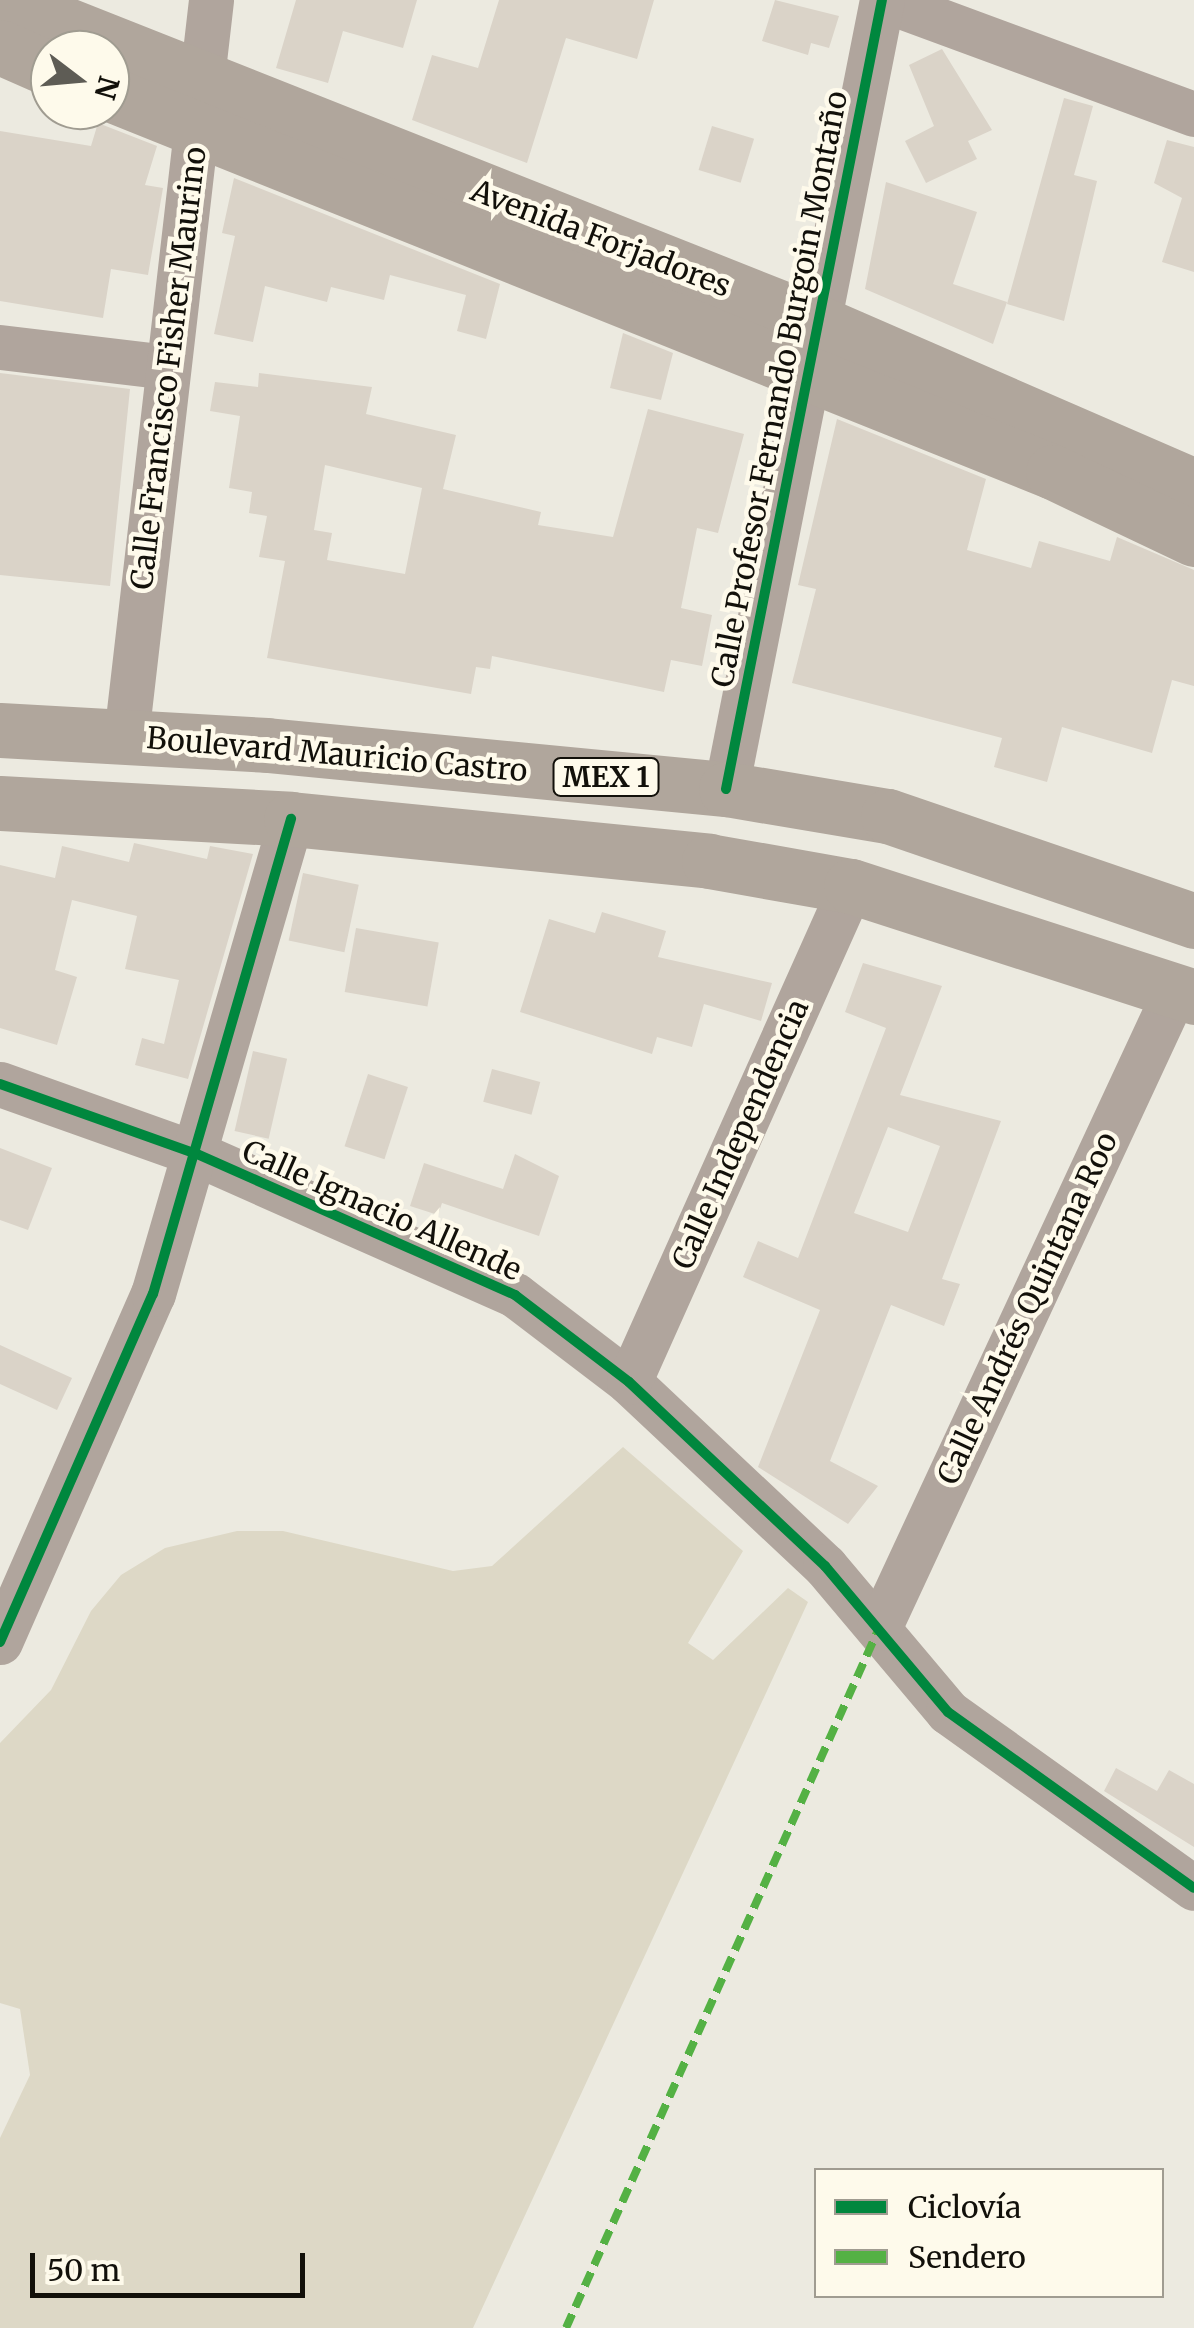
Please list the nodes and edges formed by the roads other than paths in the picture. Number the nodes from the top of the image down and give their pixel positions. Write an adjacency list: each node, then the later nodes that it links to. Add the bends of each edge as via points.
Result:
1 (4, 0): 7 (main road, Avenida Forjadores)
2 (211, 0): 7 (street, Calle Francisco Fisher Maurino)
3 (883, 0): 8 (street); 9 (street, Calle Profesor Fernando Burgoin Montaño)
4 (0, 47): 5 (main road)
5 (30, 60)
6 (130, 97): 7 (main road, Avenida Forjadores)
7 (198, 106): 9 (main road, Avenida Forjadores); 11 (street, Calle Francisco Fisher Maurino); 12 (main road, Avenida Forjadores)
8 (1194, 114)
9 (819, 323): 12 (street, Calle Profesor Fernando Burgoin Montaño); 13 (main road, Avenida Forjadores)
10 (0, 347): 11 (street)
11 (168, 367): 16 (street, Calle Francisco Fisher Maurino)
12 (806, 375): 14 (main road, Avenida Forjadores); 17 (street, Calle Profesor Fernando Burgoin Montaño)
13 (1194, 486)
14 (1194, 539)
15 (0, 730): 16 (main road, Boulevard Mauricio Castro / MEX 1)
16 (126, 737): 17 (main road, Boulevard Mauricio Castro / MEX 1)
17 (726, 789): 21 (main road, Boulevard Mauricio Castro / MEX 1, via 888,816)
18 (0, 803): 19 (main road)
19 (291, 819): 20 (main road, via 709,862); 24 (street)
20 (851, 886): 22 (main road); 25 (street, Calle Independencia)
21 (1194, 921)
22 (1188, 976): 26 (street, Calle Andrés Quintana Roo)
23 (0, 1084): 24 (street, Calle Ignacio Allende)
24 (197, 1154): 25 (street, Calle Ignacio Allende, via 515,1295); 27 (street, via 153,1294)
25 (629, 1382): 26 (street, Calle Ignacio Allende)
26 (879, 1628): 28 (street, Calle Ignacio Allende, via 948,1712)
27 (0, 1642)
28 (1194, 1888)

